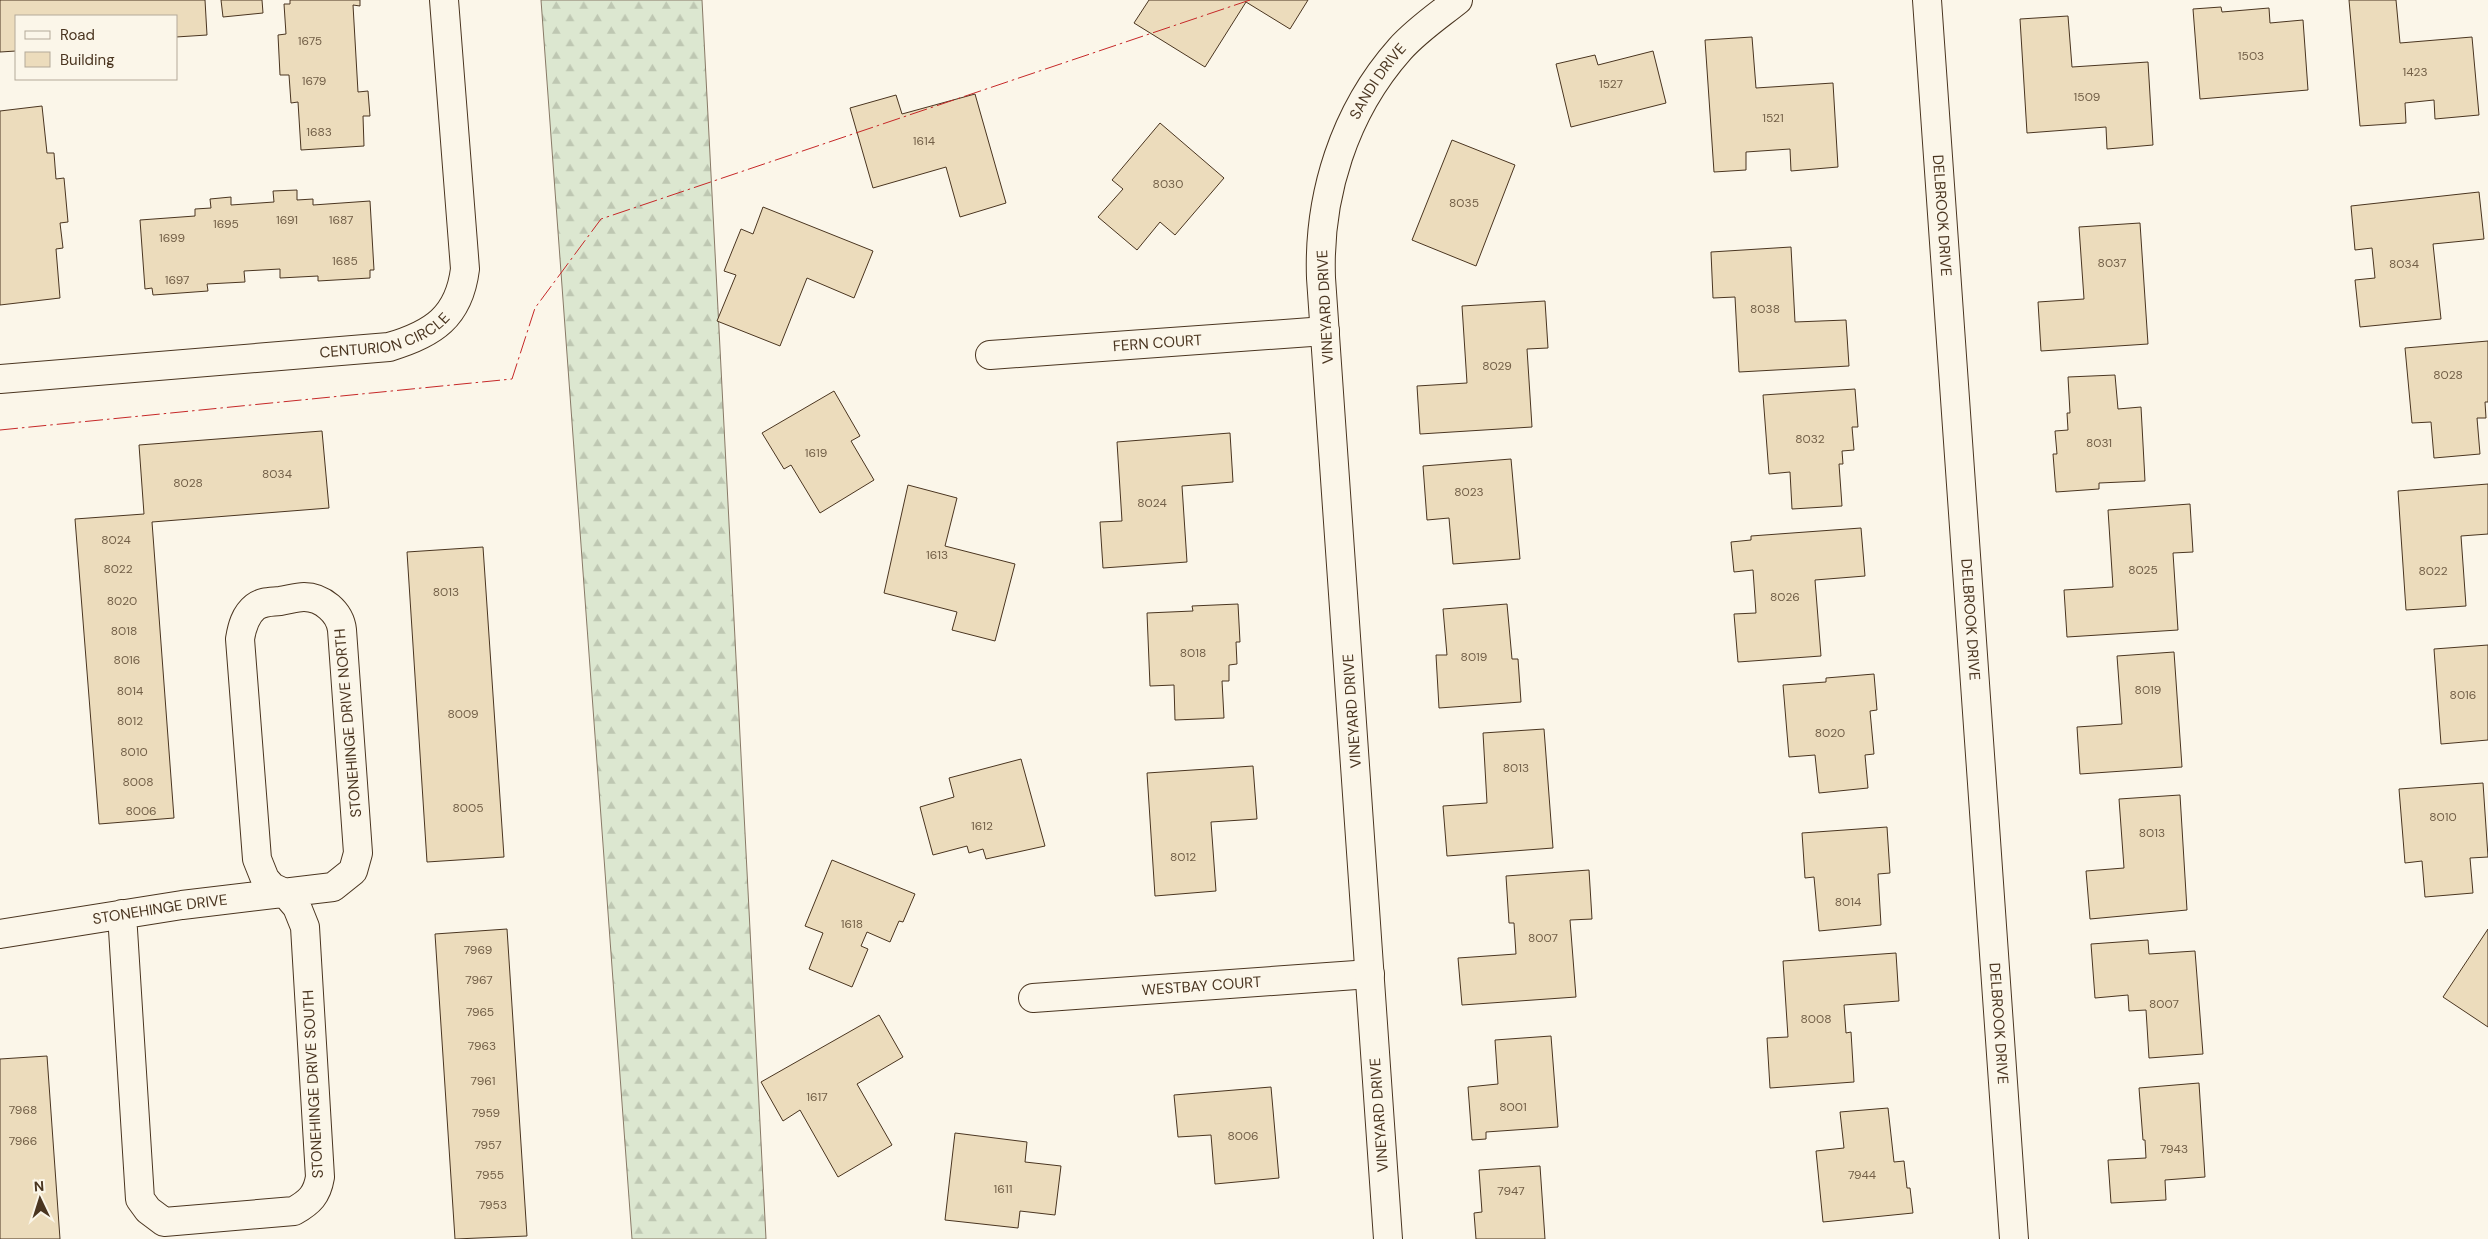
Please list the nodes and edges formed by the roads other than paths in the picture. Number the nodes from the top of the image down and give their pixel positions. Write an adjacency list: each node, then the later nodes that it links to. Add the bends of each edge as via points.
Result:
1 (444, 0): 7 (street, CENTURION CIRCLE, via 466,269 460,293 437,326 415,339 389,347)
2 (1458, 0): 4 (street, SANDI DRIVE, via 1426,24 1387,65 1348,129)
3 (1927, 0): 14 (street, DELBROOK DRIVE)
4 (1330, 183): 5 (street, VINEYARD DRIVE, via 1321,247)
5 (1325, 331): 6 (street, FERN COURT); 11 (street, VINEYARD DRIVE)
6 (990, 354)
7 (0, 379)
8 (285, 893): 8 (street, STONEHINGE DRIVE NORTH, via 333,887 353,870 358,852 342,624 330,607 305,597 263,602 253,608 242,627 240,639 259,867 264,879); 9 (street, STONEHINGE DRIVE); 9 (street, STONEHINGE DRIVE SOUTH, via 297,907 305,927 320,1177 311,1201 294,1211 164,1222 140,1199)
9 (122, 914): 10 (street, STONEHINGE DRIVE)
10 (0, 934)
11 (1370, 974): 12 (street, WESTBAY COURT); 13 (street, VINEYARD DRIVE)
12 (1033, 998)
13 (1388, 1239)
14 (2014, 1239)

